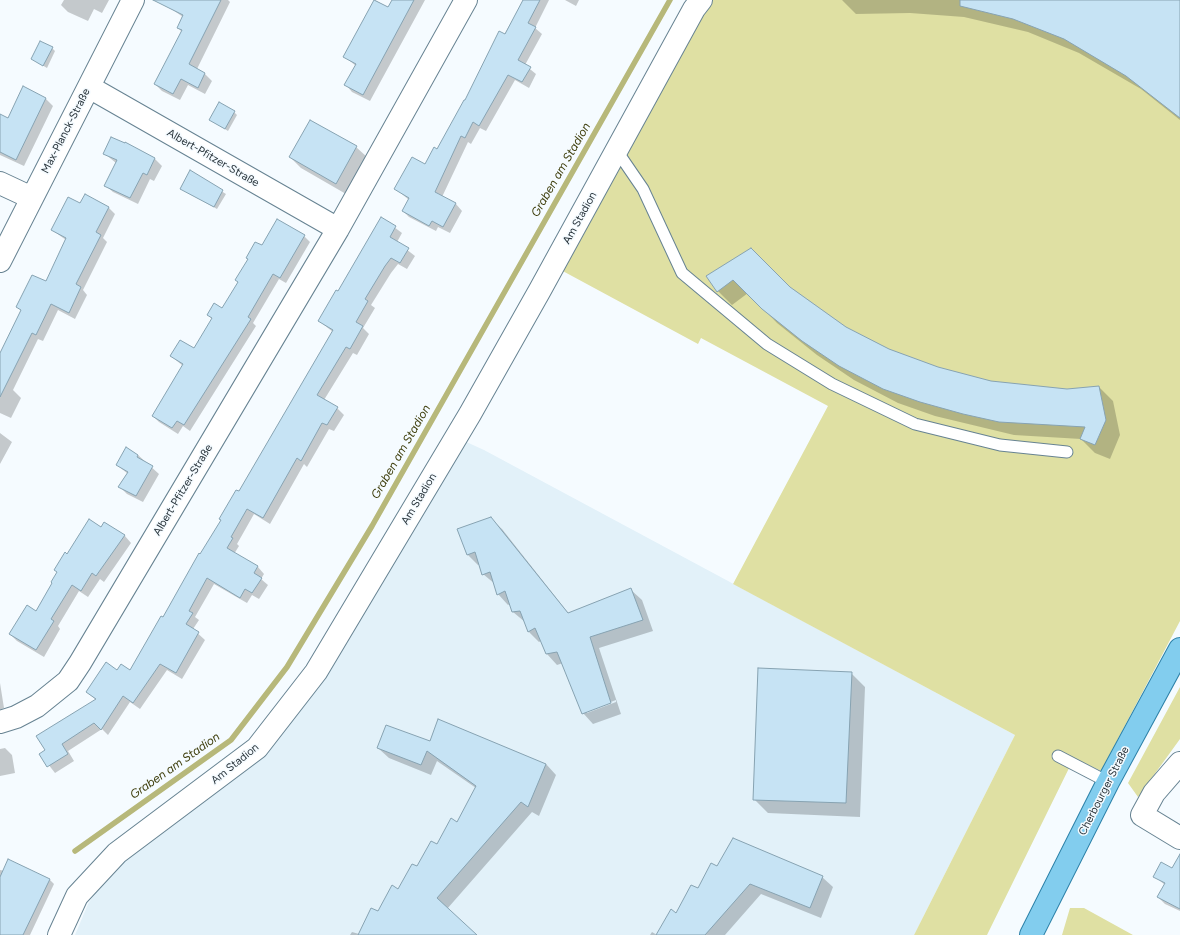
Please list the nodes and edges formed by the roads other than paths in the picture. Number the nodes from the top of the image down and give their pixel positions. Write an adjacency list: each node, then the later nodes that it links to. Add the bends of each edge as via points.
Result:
1 (133, 0): 4 (street, Max-Planck-Straße)
2 (466, 0): 8 (street, Albert-Pfitzer-Straße)
3 (702, 0): 5 (street, Am Stadion, via 694,9)
4 (89, 87): 7 (street, Max-Planck-Straße); 8 (street, Albert-Pfitzer-Straße)
5 (617, 151): 10 (lane, via 643,189 682,273 767,344 832,384 914,424 1000,445); 17 (street, Am Stadion, via 470,414 316,672 257,748 117,853 77,896)
6 (0, 183): 7 (street)
7 (32, 198): 9 (street, Max-Planck-Straße)
8 (338, 229): 12 (street, Albert-Pfitzer-Straße, via 80,663 68,680 37,706)
9 (0, 261)
10 (1067, 452)
11 (1180, 649): 15 (main road, Cherbourger Straße)
12 (0, 722)
13 (1058, 756): 15 (lane)
14 (1180, 763): 16 (street, via 1154,793 1142,815)
15 (1108, 782): 18 (main road, Cherbourger Straße)
16 (1180, 838)
17 (59, 935)
18 (1031, 935)

